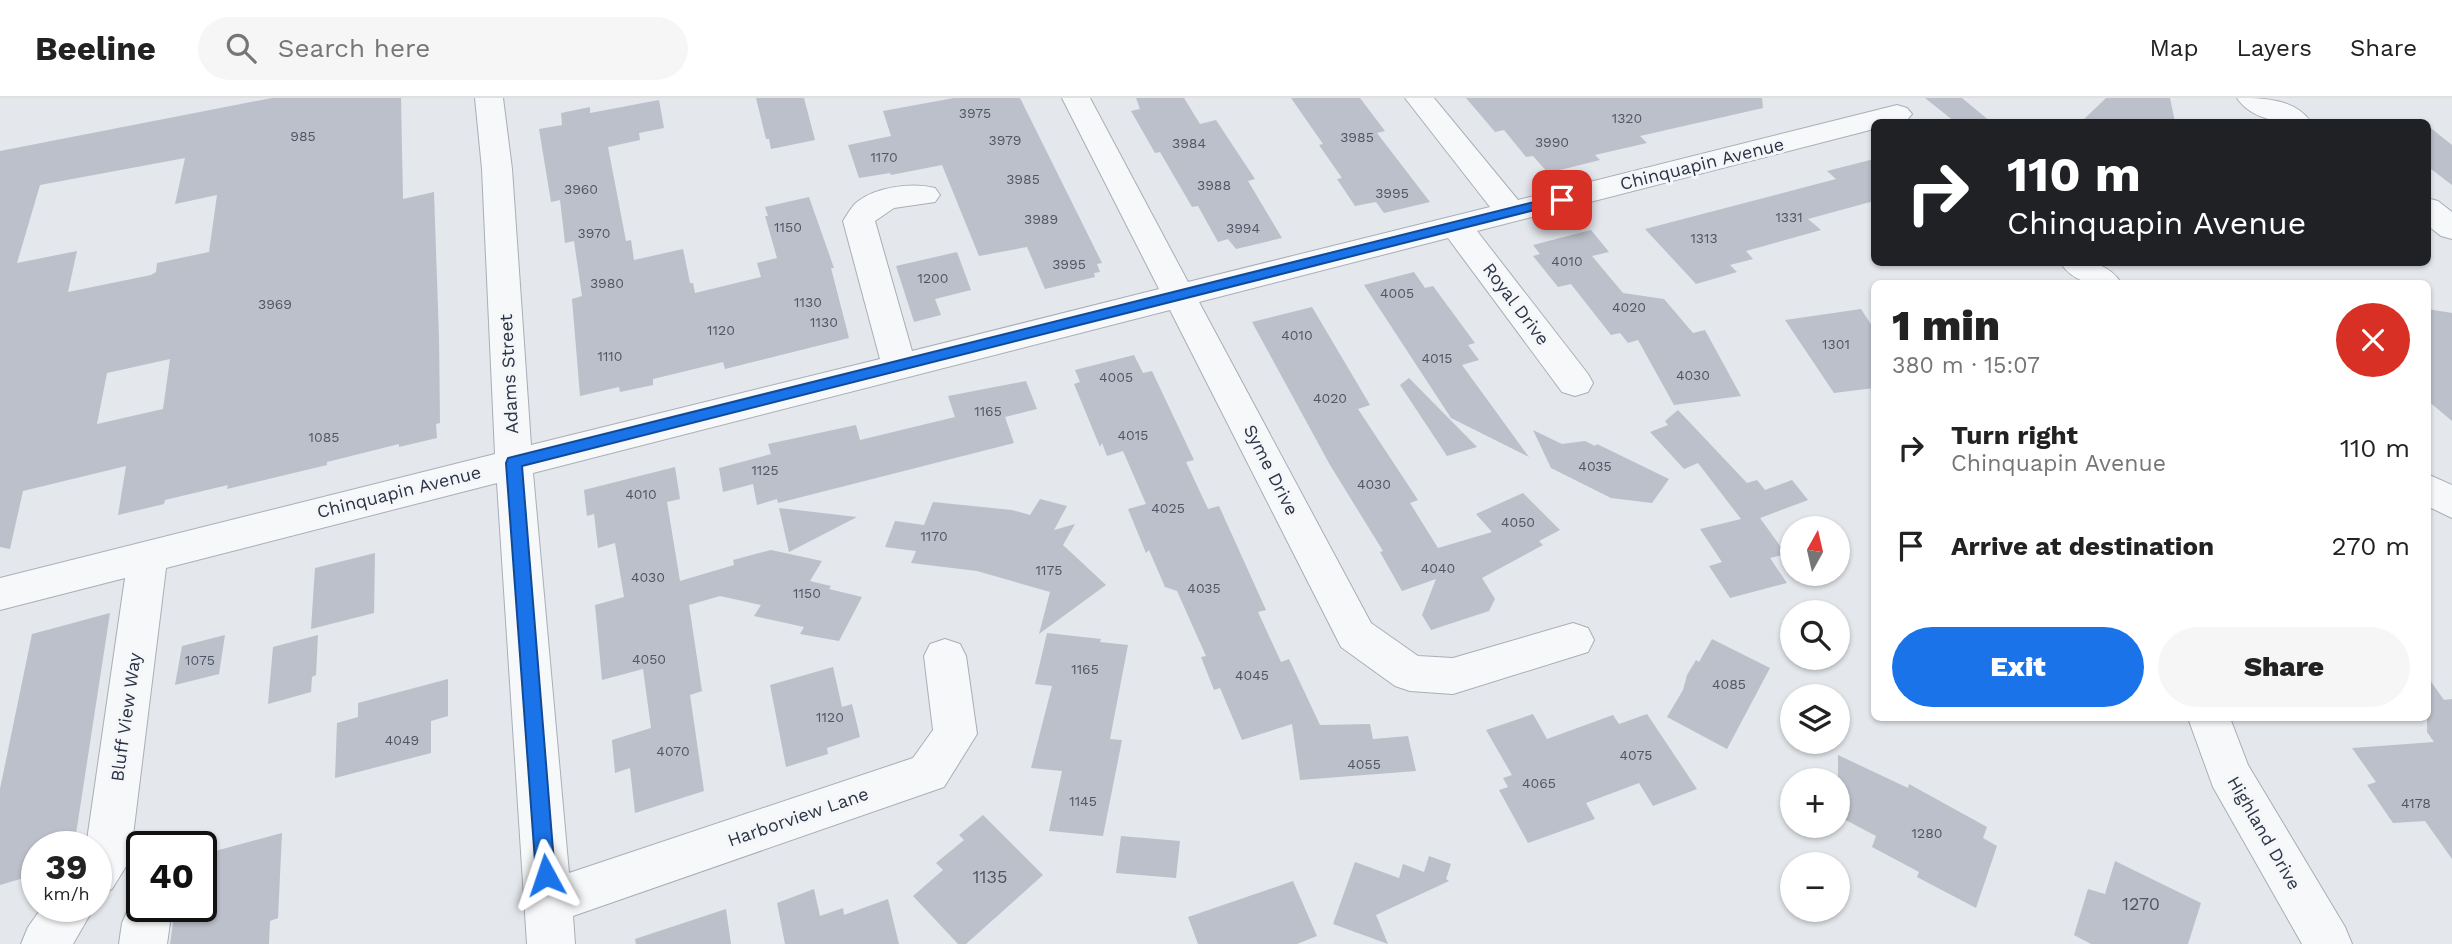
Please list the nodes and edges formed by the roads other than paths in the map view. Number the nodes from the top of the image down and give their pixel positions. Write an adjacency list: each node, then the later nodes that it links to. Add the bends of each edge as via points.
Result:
1 (1076, 98): 12 (street, Syme Drive)
2 (1419, 98): 9 (street)
3 (2251, 98): 6 (street)
4 (491, 99): 15 (street, Adams Street)
5 (1894, 111): 9 (street, Chinquapin Avenue)
6 (2290, 119)
7 (924, 195): 13 (street, via 881,201 865,209 859,221)
8 (2431, 211): 11 (street)
9 (1511, 212): 10 (street, Chinquapin Avenue)
10 (1456, 226): 12 (street, Chinquapin Avenue); 14 (street, Royal Drive)
11 (2452, 229)
12 (1180, 295): 13 (street, Chinquapin Avenue); 20 (street, Syme Drive, via 1356,635 1410,673 1454,676)
13 (898, 366): 15 (street, Chinquapin Avenue)
14 (1575, 383)
15 (514, 463): 18 (street, Chinquapin Avenue); 25 (street, Adams Street)
16 (2431, 490): 17 (street)
17 (2452, 503)
18 (148, 556): 19 (street, Chinquapin Avenue); 23 (street, Bluff View Way)
19 (0, 594)
20 (1573, 640)
21 (945, 656): 25 (street, Harborview Lane, via 955,734 929,773)
22 (2210, 721): 26 (street, Highland Drive, via 2229,773)
23 (111, 831)
24 (61, 922): 27 (street)
25 (549, 923)
26 (2322, 938)
27 (45, 944)

